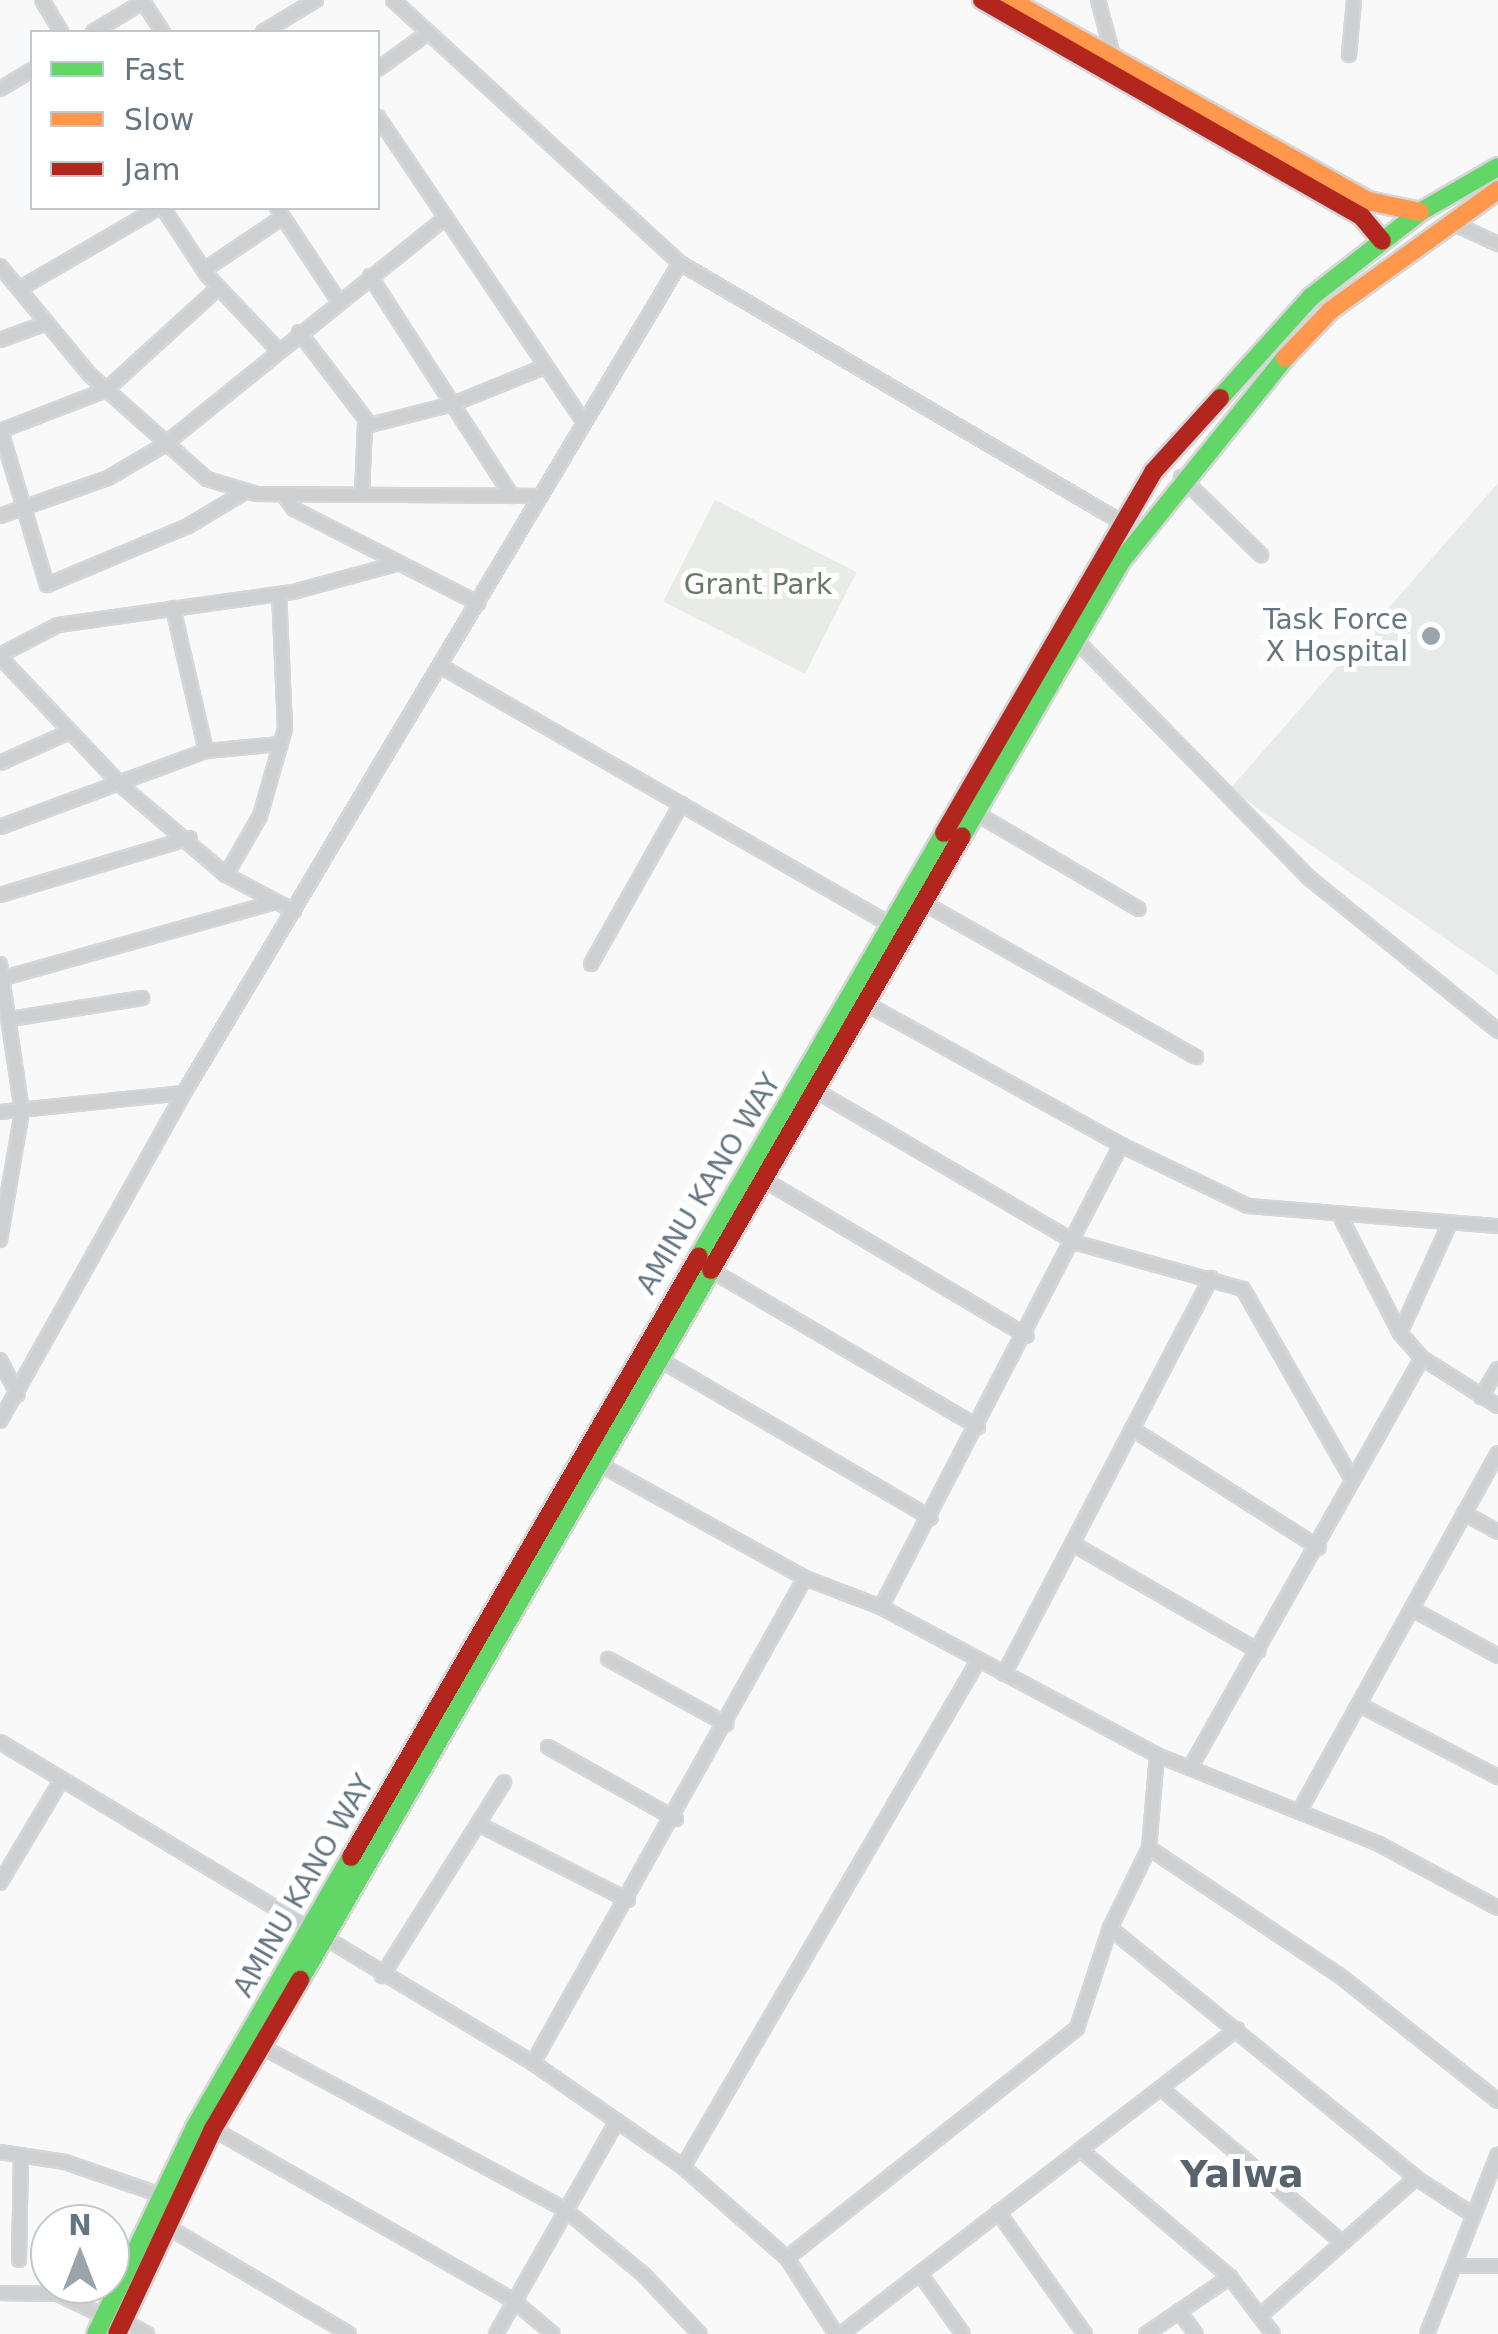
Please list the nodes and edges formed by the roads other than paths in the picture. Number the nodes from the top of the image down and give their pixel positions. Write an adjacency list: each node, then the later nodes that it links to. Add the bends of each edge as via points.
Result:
1 (42, 0): 9 (street)
2 (316, 0): 12 (street)
3 (393, 0): 13 (street)
4 (982, 0): 28 (main road, via 1362,217)
5 (1010, 0): 15 (main road)
6 (1098, 0): 15 (street)
7 (1354, 0): 14 (street)
8 (142, 1): 10 (street); 11 (street)
9 (59, 30)
10 (96, 30)
11 (162, 30)
12 (266, 30)
13 (428, 33): 16 (street); 30 (street)
14 (1350, 55)
15 (1116, 66): 25 (main road, via 1368,201)
16 (380, 67)
17 (30, 71): 18 (street)
18 (0, 90)
19 (380, 120): 26 (street)
20 (1498, 167): 25 (main road, AMINU KANO WAY)
21 (1498, 190): 27 (main road, AMINU KANO WAY)
22 (157, 210): 35 (street)
23 (162, 210): 32 (street)
24 (280, 212): 32 (street); 36 (street)
25 (1420, 212): 28 (main road, AMINU KANO WAY)
26 (443, 220): 33 (street); 41 (street)
27 (1447, 221): 29 (street); 49 (main road, AMINU KANO WAY, via 1332,310)
28 (1382, 241): 48 (main road, AMINU KANO WAY, via 1311,297)
29 (1498, 244)
30 (680, 263): 44 (street); 57 (street)
31 (0, 266): 35 (street)
32 (204, 270): 34 (street)
33 (370, 276): 36 (street); 43 (street)
34 (218, 288): 40 (street); 42 (street)
35 (19, 289): 37 (street)
36 (338, 300): 38 (street)
37 (48, 323): 39 (street); 42 (street)
38 (299, 332): 40 (street); 45 (street)
39 (0, 340)
40 (278, 350): 47 (street)
41 (544, 368): 43 (street); 44 (street)
42 (106, 390): 46 (street); 47 (street)
43 (453, 404): 45 (street, via 394,423); 53 (street)
44 (582, 421): 54 (street)
45 (365, 423): 51 (street)
46 (0, 431): 55 (street)
47 (164, 445): 50 (street, via 207,480); 55 (street, via 108,478)
48 (1172, 446): 49 (main road); 57 (main road, AMINU KANO WAY)
49 (1187, 470): 58 (street); 63 (main road, AMINU KANO WAY)
50 (244, 492): 52 (street); 55 (street, via 52,585 43,582)
51 (362, 493): 52 (street); 53 (street)
52 (282, 494): 59 (street, via 294,509)
53 (512, 496): 54 (street)
54 (540, 496): 61 (street)
55 (21, 509): 56 (street)
56 (0, 516)
57 (1123, 522): 81 (main road, AMINU KANO WAY)
58 (1261, 555)
59 (396, 564): 60 (street); 61 (street)
60 (279, 594): 62 (street); 67 (street)
61 (478, 604): 65 (street)
62 (173, 608): 64 (street, via 58,625); 68 (street)
63 (1077, 640): 72 (main road, AMINU KANO WAY); 87 (street, via 1308,877)
64 (0, 656): 66 (street)
65 (442, 666): 71 (street); 80 (street)
66 (67, 733): 69 (street); 70 (street)
67 (281, 744): 68 (street); 75 (street, via 260,816)
68 (206, 751): 70 (street)
69 (0, 763)
70 (122, 786): 73 (street); 74 (street)
71 (682, 804): 81 (street); 82 (street)
72 (974, 812): 78 (main road, AMINU KANO WAY); 79 (street)
73 (0, 827)
74 (190, 838): 75 (street); 76 (street)
75 (226, 875): 77 (street)
76 (0, 896)
77 (276, 902): 80 (street); 83 (street)
78 (922, 902): 81 (main road, AMINU KANO WAY); 88 (street)
79 (1138, 909)
80 (294, 911): 90 (street)
81 (897, 928): 85 (main road, AMINU KANO WAY); 148 (main road, AMINU KANO WAY)
82 (591, 964)
83 (2, 973): 86 (street)
84 (142, 998): 86 (street)
85 (865, 1003): 89 (main road, AMINU KANO WAY); 93 (street)
86 (10, 1019): 91 (street)
87 (1498, 1032)
88 (1196, 1056)
89 (813, 1089): 94 (main road, AMINU KANO WAY); 99 (street)
90 (184, 1093): 91 (street); 108 (street)
91 (22, 1111): 92 (street); 98 (street)
92 (0, 1112)
93 (1121, 1145): 95 (street, via 1258,1209); 99 (street)
94 (761, 1178): 100 (main road, AMINU KANO WAY); 103 (street)
95 (1339, 1214): 96 (street); 102 (street)
96 (1450, 1223): 97 (street); 102 (street)
97 (1498, 1226)
98 (0, 1240)
99 (1077, 1243): 101 (street); 103 (street)
100 (709, 1268): 104 (main road, AMINU KANO WAY); 112 (street)
101 (1211, 1278): 113 (street); 116 (street, via 1243,1289)
102 (1400, 1333): 105 (street)
103 (1027, 1336): 112 (street)
104 (657, 1358): 115 (main road, AMINU KANO WAY); 118 (street)
105 (1422, 1358): 109 (street); 116 (street)
106 (0, 1360): 108 (street)
107 (1498, 1369): 109 (street)
108 (18, 1394): 111 (street)
109 (1481, 1397): 110 (street)
110 (1498, 1406)
111 (0, 1420)
112 (978, 1427): 118 (street)
113 (1134, 1430): 120 (street); 121 (street)
114 (1498, 1453): 117 (street)
115 (597, 1463): 122 (street); 148 (main road, AMINU KANO WAY)
116 (1352, 1480): 121 (street)
117 (1464, 1513): 119 (street); 124 (street)
118 (930, 1518): 123 (street)
119 (1498, 1532)
120 (1073, 1544): 125 (street); 129 (street)
121 (1318, 1548): 125 (street)
122 (805, 1578): 123 (street); 131 (street)
123 (880, 1607): 128 (street)
124 (1414, 1610): 126 (street); 130 (street)
125 (1258, 1651): 135 (street)
126 (1498, 1656)
127 (608, 1659): 131 (street)
128 (978, 1661): 129 (street); 161 (street)
129 (1004, 1674): 134 (street)
130 (1360, 1704): 136 (street); 139 (street)
131 (726, 1724): 140 (street)
132 (548, 1746): 140 (street)
133 (3, 1748): 137 (street)
134 (1156, 1755): 135 (street); 142 (street)
135 (1190, 1768): 139 (street)
136 (1498, 1777)
137 (62, 1779): 143 (street); 148 (street)
138 (504, 1782): 141 (street)
139 (1300, 1810): 146 (street)
140 (676, 1819): 145 (street)
141 (480, 1825): 145 (street); 149 (street)
142 (1150, 1848): 147 (street); 154 (street, via 1323,1964)
143 (5, 1868): 144 (street)
144 (0, 1882)
145 (628, 1900): 152 (street)
146 (1498, 1908)
147 (1110, 1928): 150 (street); 169 (street, via 1068,2038)
148 (316, 1937): 149 (street); 151 (main road, AMINU KANO WAY); 163 (main road, AMINU KANO WAY)
149 (382, 1976): 152 (street)
150 (1238, 2029): 153 (street); 162 (street)
151 (264, 2048): 156 (main road, AMINU KANO WAY); 164 (street)
152 (533, 2062): 155 (street)
153 (1163, 2090): 157 (street); 168 (street)
154 (1498, 2100)
155 (617, 2121): 161 (street); 164 (street)
156 (212, 2130): 167 (main road, AMINU KANO WAY); 176 (street)
157 (1082, 2151): 165 (street); 174 (street)
158 (0, 2152): 160 (street)
159 (1498, 2154): 166 (street)
160 (21, 2155): 163 (street); 170 (street)
161 (683, 2167): 169 (street)
162 (1416, 2178): 166 (street); 168 (street)
163 (158, 2194): 179 (main road, AMINU KANO WAY)
164 (563, 2208): 176 (street); 185 (street)
165 (998, 2212): 173 (street); 188 (street)
166 (1470, 2213): 171 (street)
167 (166, 2226): 179 (main road, AMINU KANO WAY); 182 (street)
168 (1343, 2243): 178 (street)
169 (786, 2258): 186 (street)
170 (20, 2260)
171 (1458, 2266): 172 (street); 192 (street)
172 (1498, 2266)
173 (922, 2274): 186 (street); 187 (street)
174 (1230, 2276): 177 (street); 178 (street)
175 (0, 2293): 179 (street, via 58,2294)
176 (514, 2300): 183 (street); 184 (street)
177 (1180, 2312): 189 (street); 190 (street)
178 (1261, 2315): 191 (street)
179 (114, 2323): 180 (main road, AMINU KANO WAY); 181 (street)
180 (96, 2334)
181 (147, 2334)
182 (349, 2334)
183 (496, 2334)
184 (554, 2334)
185 (698, 2334)
186 (838, 2334)
187 (962, 2334)
188 (1085, 2334)
189 (1146, 2334)
190 (1196, 2334)
191 (1273, 2334)
192 (1427, 2334)

